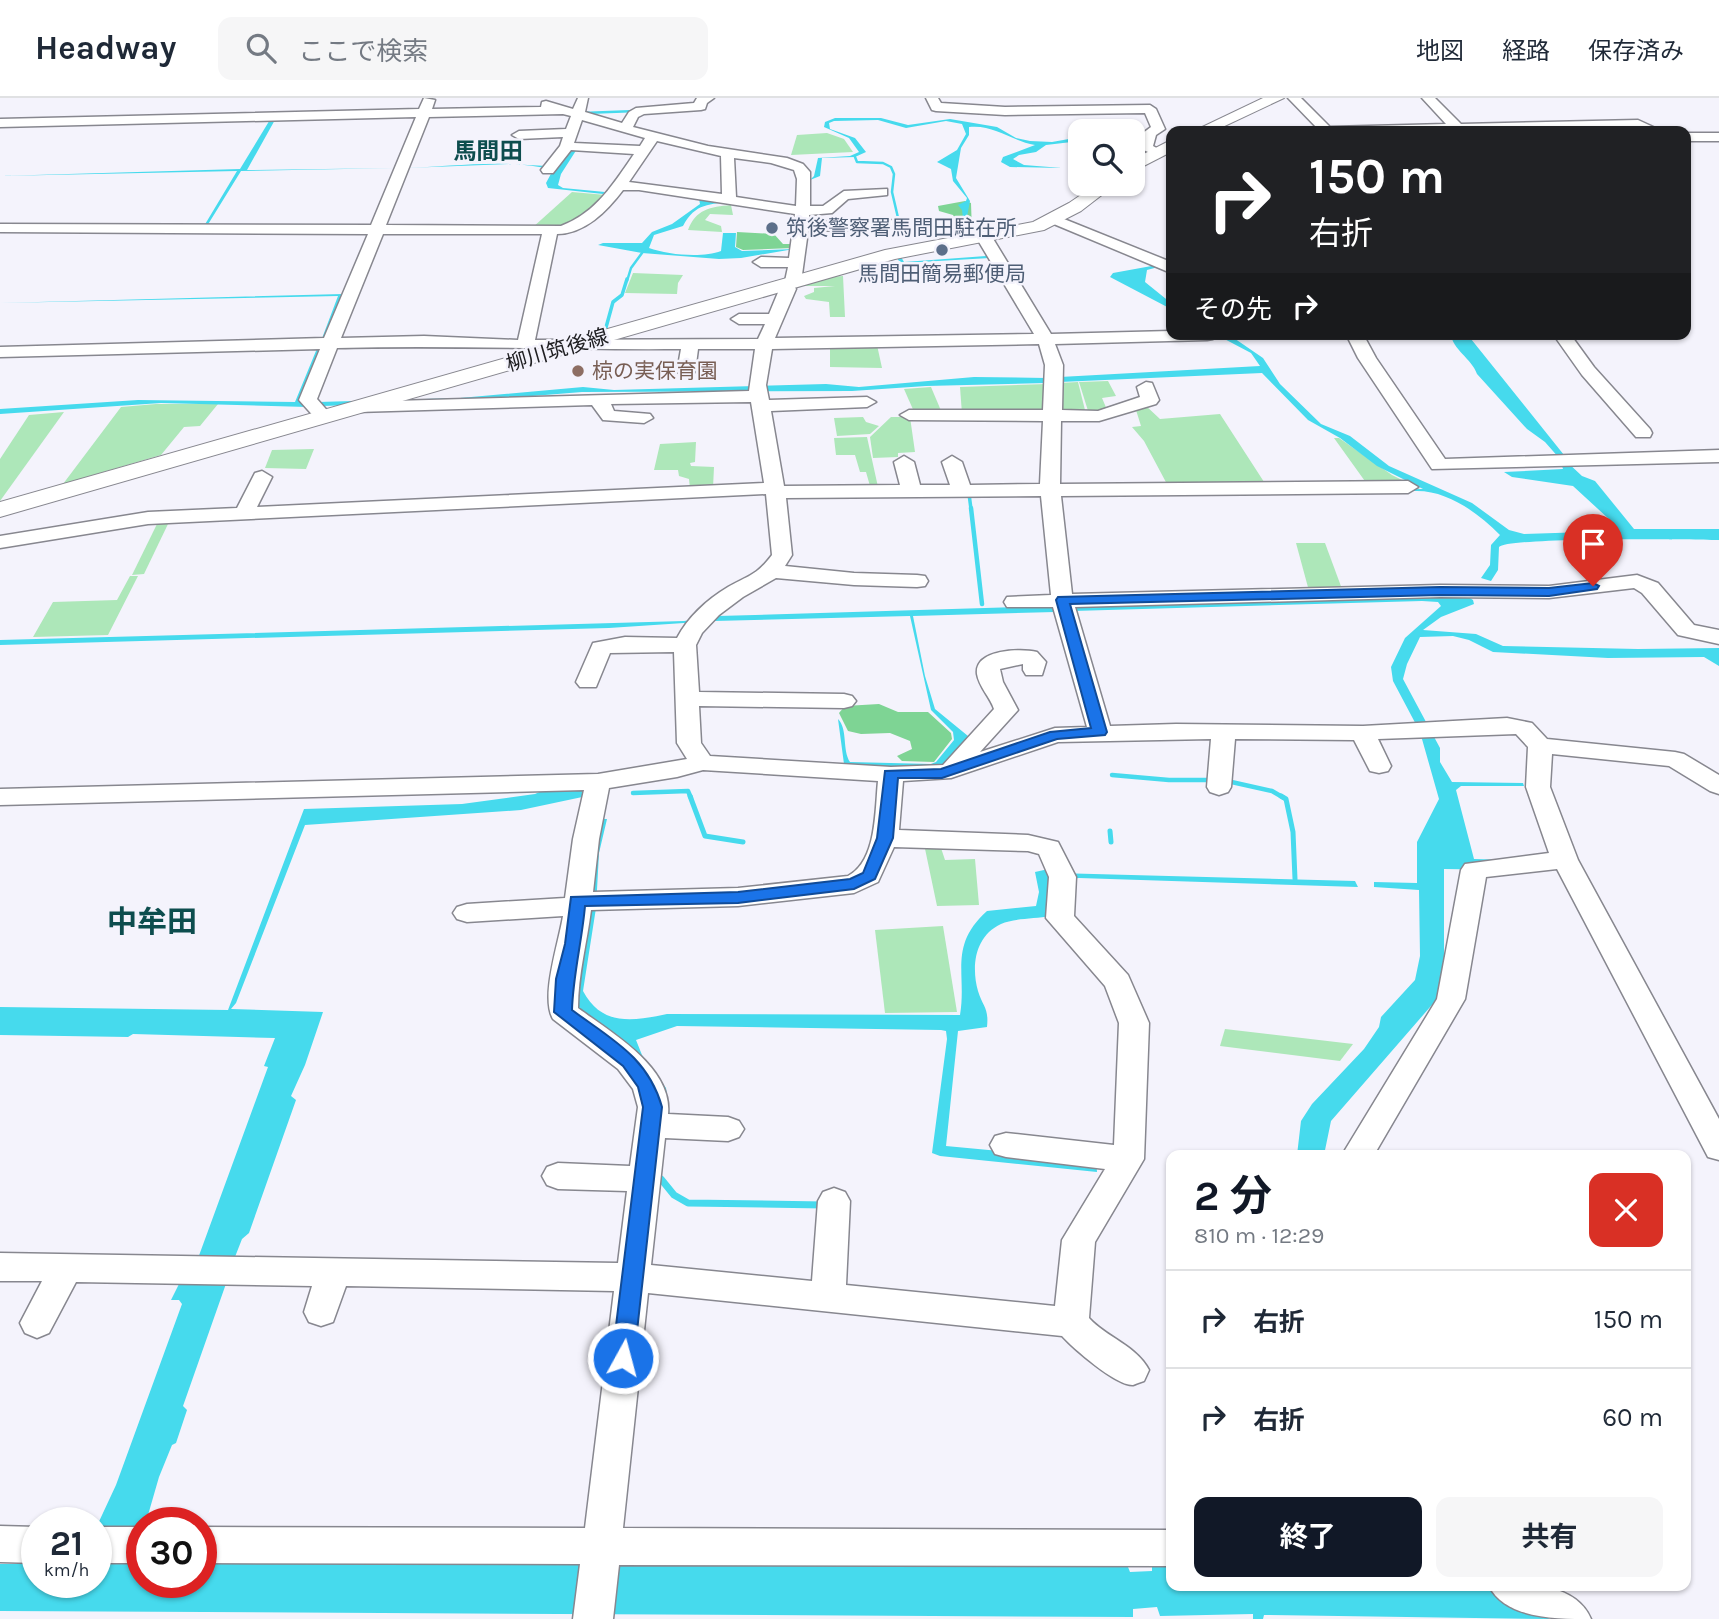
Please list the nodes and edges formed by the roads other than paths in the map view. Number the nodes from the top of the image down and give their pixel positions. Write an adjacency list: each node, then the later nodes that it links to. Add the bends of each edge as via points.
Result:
1 (429, 98): 10 (street)
2 (521, 98): 9 (street)
3 (584, 98): 9 (street)
4 (708, 98): 17 (street, via 691,108 636,112)
5 (932, 98): 23 (street, via 936,107 1006,111 1150,109 1158,129 1150,133 1146,148)
6 (1276, 98): 12 (main road)
7 (1294, 98): 13 (street)
8 (1428, 98): 14 (street)
9 (570, 112): 10 (street); 17 (street); 22 (street)
10 (424, 114): 11 (street); 36 (street)
11 (0, 123)
12 (1213, 126)
13 (1320, 126)
14 (1455, 126)
15 (1566, 126): 16 (street)
16 (1643, 126)
17 (626, 128): 19 (street)
18 (519, 135): 22 (street)
19 (654, 136): 24 (street); 26 (street)
20 (1691, 137): 21 (street)
21 (1719, 137)
22 (569, 139): 24 (street, via 579,148); 27 (street)
23 (1166, 147): 25 (main road)
24 (642, 150): 28 (street)
25 (1145, 159)
26 (722, 162): 31 (street); 32 (street, via 800,167 805,174)
27 (548, 170)
28 (616, 186): 31 (street); 37 (street, via 587,220)
29 (882, 192): 32 (street, via 844,195 828,211)
30 (1089, 196): 33 (main road, 柳川筑後線)
31 (729, 200): 32 (street)
32 (801, 216): 34 (street); 42 (street)
33 (1054, 219): 38 (main road, 柳川筑後線); 41 (street)
34 (902, 220): 39 (street, via 907,242)
35 (0, 228): 36 (street)
36 (376, 229): 37 (street); 51 (street)
37 (550, 230): 55 (street)
38 (984, 237): 39 (main road, 柳川筑後線); 46 (street)
39 (916, 248): 42 (main road, 柳川筑後線)
40 (761, 262): 42 (street)
41 (1166, 266)
42 (791, 277): 44 (street); 54 (main road, 柳川筑後線)
43 (739, 318): 44 (street)
44 (776, 319): 49 (street)
45 (1166, 336): 46 (street)
46 (1045, 338): 50 (street); 67 (street, via 1054,365)
47 (1358, 340): 70 (street, via 1439,465)
48 (1565, 340): 69 (street)
49 (765, 342): 50 (street); 52 (street); 62 (street, via 757,385)
50 (826, 342): 58 (street)
51 (332, 343): 55 (street, via 424,341); 56 (street); 66 (street, via 308,400)
52 (690, 343): 53 (street); 59 (street)
53 (621, 344): 54 (street); 57 (street)
54 (573, 345): 55 (main road, 柳川筑後線)
55 (528, 349): 64 (main road, 柳川筑後線)
56 (0, 352)
57 (618, 365)
58 (827, 366)
59 (687, 372)
60 (1146, 387): 67 (street, via 1150,400 1108,415)
61 (603, 400): 62 (street); 64 (street); 68 (street, via 609,416)
62 (760, 401): 63 (street); 76 (street)
63 (867, 402)
64 (357, 407): 66 (main road, 柳川筑後線)
65 (909, 415): 67 (street)
66 (323, 416): 79 (main road, 柳川筑後線)
67 (1051, 416): 75 (street)
68 (644, 418)
69 (1643, 433)
70 (1719, 456)
71 (904, 462): 77 (street)
72 (952, 462): 78 (street)
73 (262, 477): 80 (street)
74 (1408, 487): 75 (street)
75 (1050, 489): 78 (street); 86 (street)
76 (775, 490): 77 (street); 80 (street); 84 (street, via 782,555)
77 (911, 490): 78 (street)
78 (962, 490)
79 (0, 510)
80 (244, 513): 82 (street, via 148,518)
81 (0, 525): 82 (street, via 69,521)
82 (79, 528): 83 (street)
83 (0, 542)
84 (773, 570): 85 (street); 89 (street, via 711,610)
85 (917, 581)
86 (1062, 600): 87 (street); 88 (street, via 1549,592 1637,581 1650,588 1686,630); 94 (street)
87 (1015, 602)
88 (1719, 637)
89 (685, 645): 91 (street, via 601,648); 92 (street)
90 (1034, 670): 100 (street, via 1035,662 1029,657 989,664 989,681 1006,710 955,764)
91 (588, 682)
92 (688, 699): 93 (street); 98 (street, via 689,743)
93 (844, 701)
94 (1100, 732): 95 (street); 100 (street, via 1055,735)
95 (1223, 733): 96 (street); 104 (street)
96 (1363, 733): 97 (street, via 1507,725 1524,728); 99 (street)
97 (1540, 746): 103 (street, via 1675,759); 107 (street, via 1538,787)
98 (702, 763): 101 (street); 102 (street)
99 (1379, 765)
100 (956, 769): 101 (street, via 942,774)
101 (891, 774): 106 (street)
102 (598, 782): 105 (street); 108 (street)
103 (1719, 786)
104 (1219, 787)
105 (0, 797)
106 (885, 838): 108 (street, via 869,876 854,884 738,897); 115 (street, via 1028,843 1049,849 1066,881 1060,918 1118,982 1134,1023)
107 (1564, 860): 113 (street); 114 (street, via 1474,870 1451,999)
108 (577, 903): 109 (street); 110 (street, via 563,1012 629,1061 647,1086 653,1107)
109 (467, 913)
110 (649, 1125): 111 (street); 117 (street)
111 (727, 1129)
112 (1006, 1146): 115 (street)
113 (1719, 1148)
114 (1361, 1150)
115 (1128, 1159): 125 (street, via 1079,1240)
116 (558, 1176): 117 (street)
117 (644, 1179): 122 (street)
118 (834, 1201): 123 (street, via 828,1278)
119 (0, 1267): 120 (street)
120 (66, 1268): 121 (street); 126 (street)
121 (333, 1272): 122 (street); 124 (street)
122 (633, 1277): 123 (street); 132 (street)
123 (831, 1298): 125 (street)
124 (321, 1312)
125 (1071, 1322): 127 (street, via 1085,1338)
126 (37, 1323)
127 (1131, 1370)
128 (0, 1544): 129 (street)
129 (21, 1545)
130 (217, 1545): 132 (street)
131 (1166, 1548): 132 (street)
132 (601, 1553): 134 (street)
133 (1518, 1591): 135 (street)
134 (594, 1617)
135 (1571, 1619)

